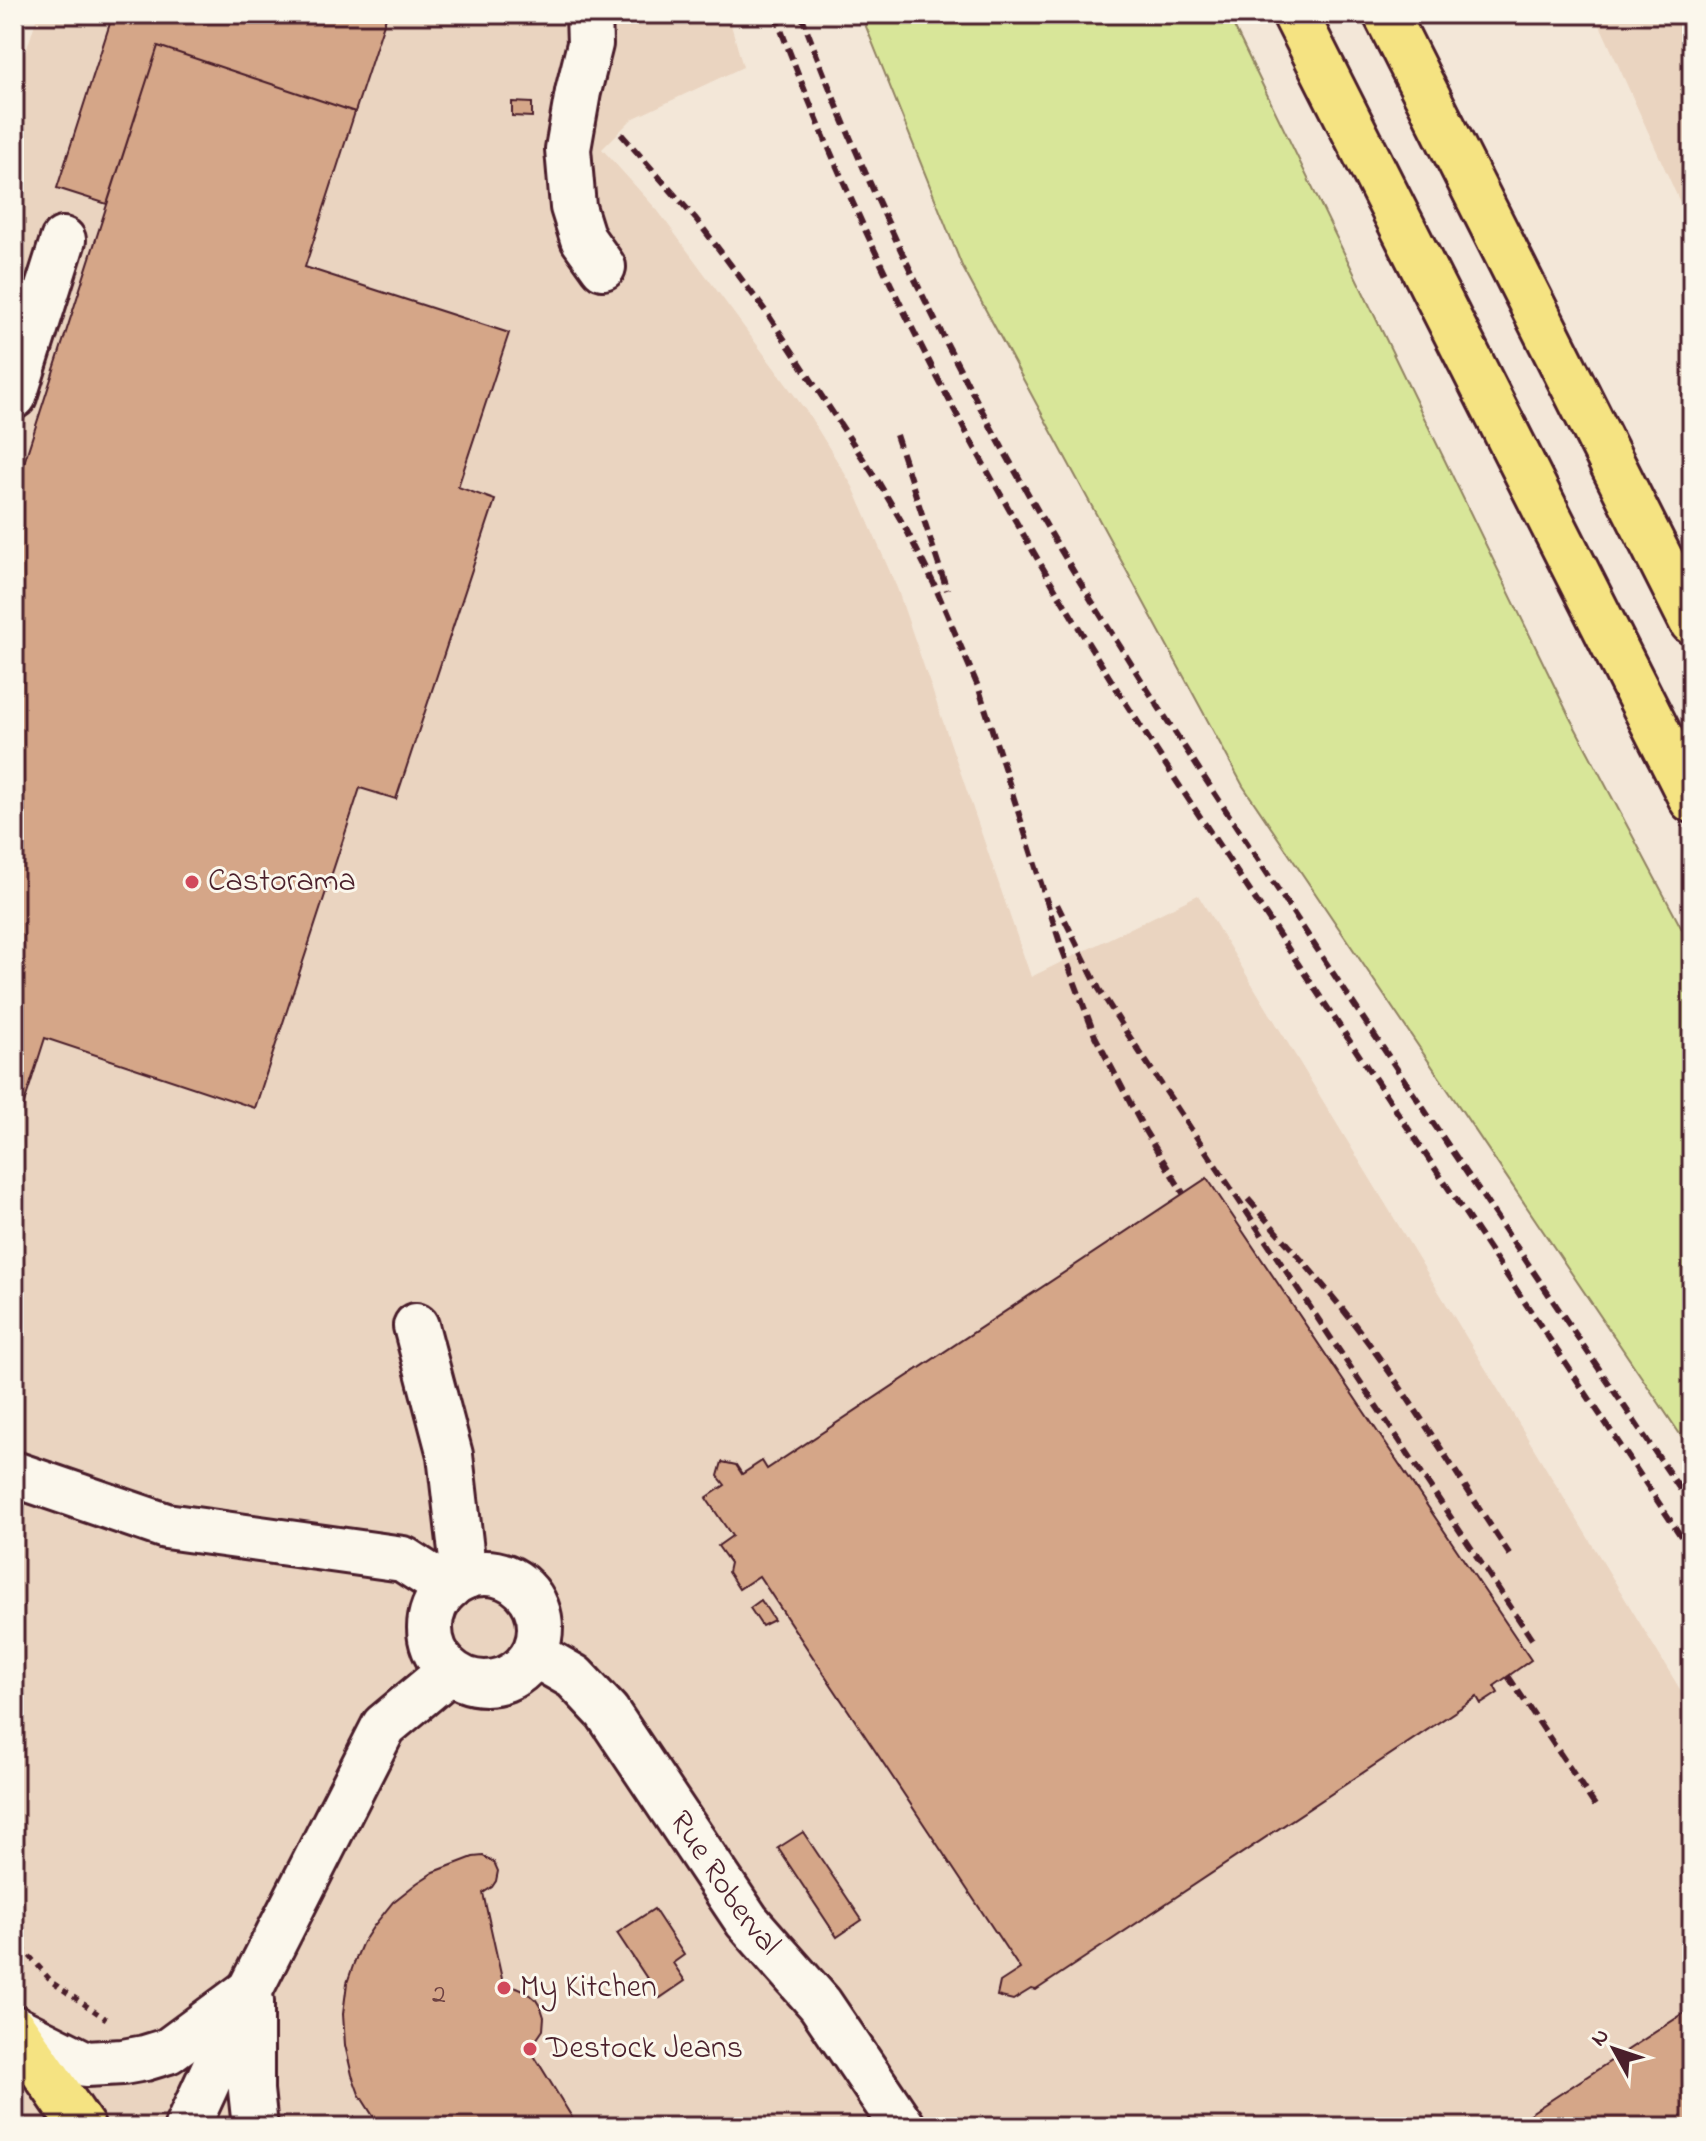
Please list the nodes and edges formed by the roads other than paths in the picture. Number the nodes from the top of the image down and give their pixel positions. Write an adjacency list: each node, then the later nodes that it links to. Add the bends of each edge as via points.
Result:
1 (589, 14): 5 (street, via 590,44 568,149 573,207 583,239)
2 (1295, 14): 8 (main road)
3 (1386, 14): 7 (main road)
4 (63, 240): 6 (street)
5 (603, 267)
6 (14, 396)
7 (1692, 622)
8 (1692, 800)
9 (416, 1326): 11 (street, via 450,1455)
10 (14, 1474): 11 (street, via 166,1526 403,1559)
11 (456, 1582): 12 (street, via 483,1573 519,1585 539,1616); 13 (street, via 437,1602 430,1620 438,1657)
12 (534, 1654): 13 (street, via 522,1669 496,1682 467,1681); 19 (street, Rue Roberval, via 574,1677 607,1712 747,1921 820,2004)
13 (450, 1671): 14 (street, via 384,1726)
14 (250, 1990): 15 (street, via 168,2051 123,2062 86,2064); 17 (street); 18 (street)
15 (14, 2028): 16 (main road)
16 (82, 2127)
17 (187, 2127)
18 (255, 2127)
19 (903, 2127)

